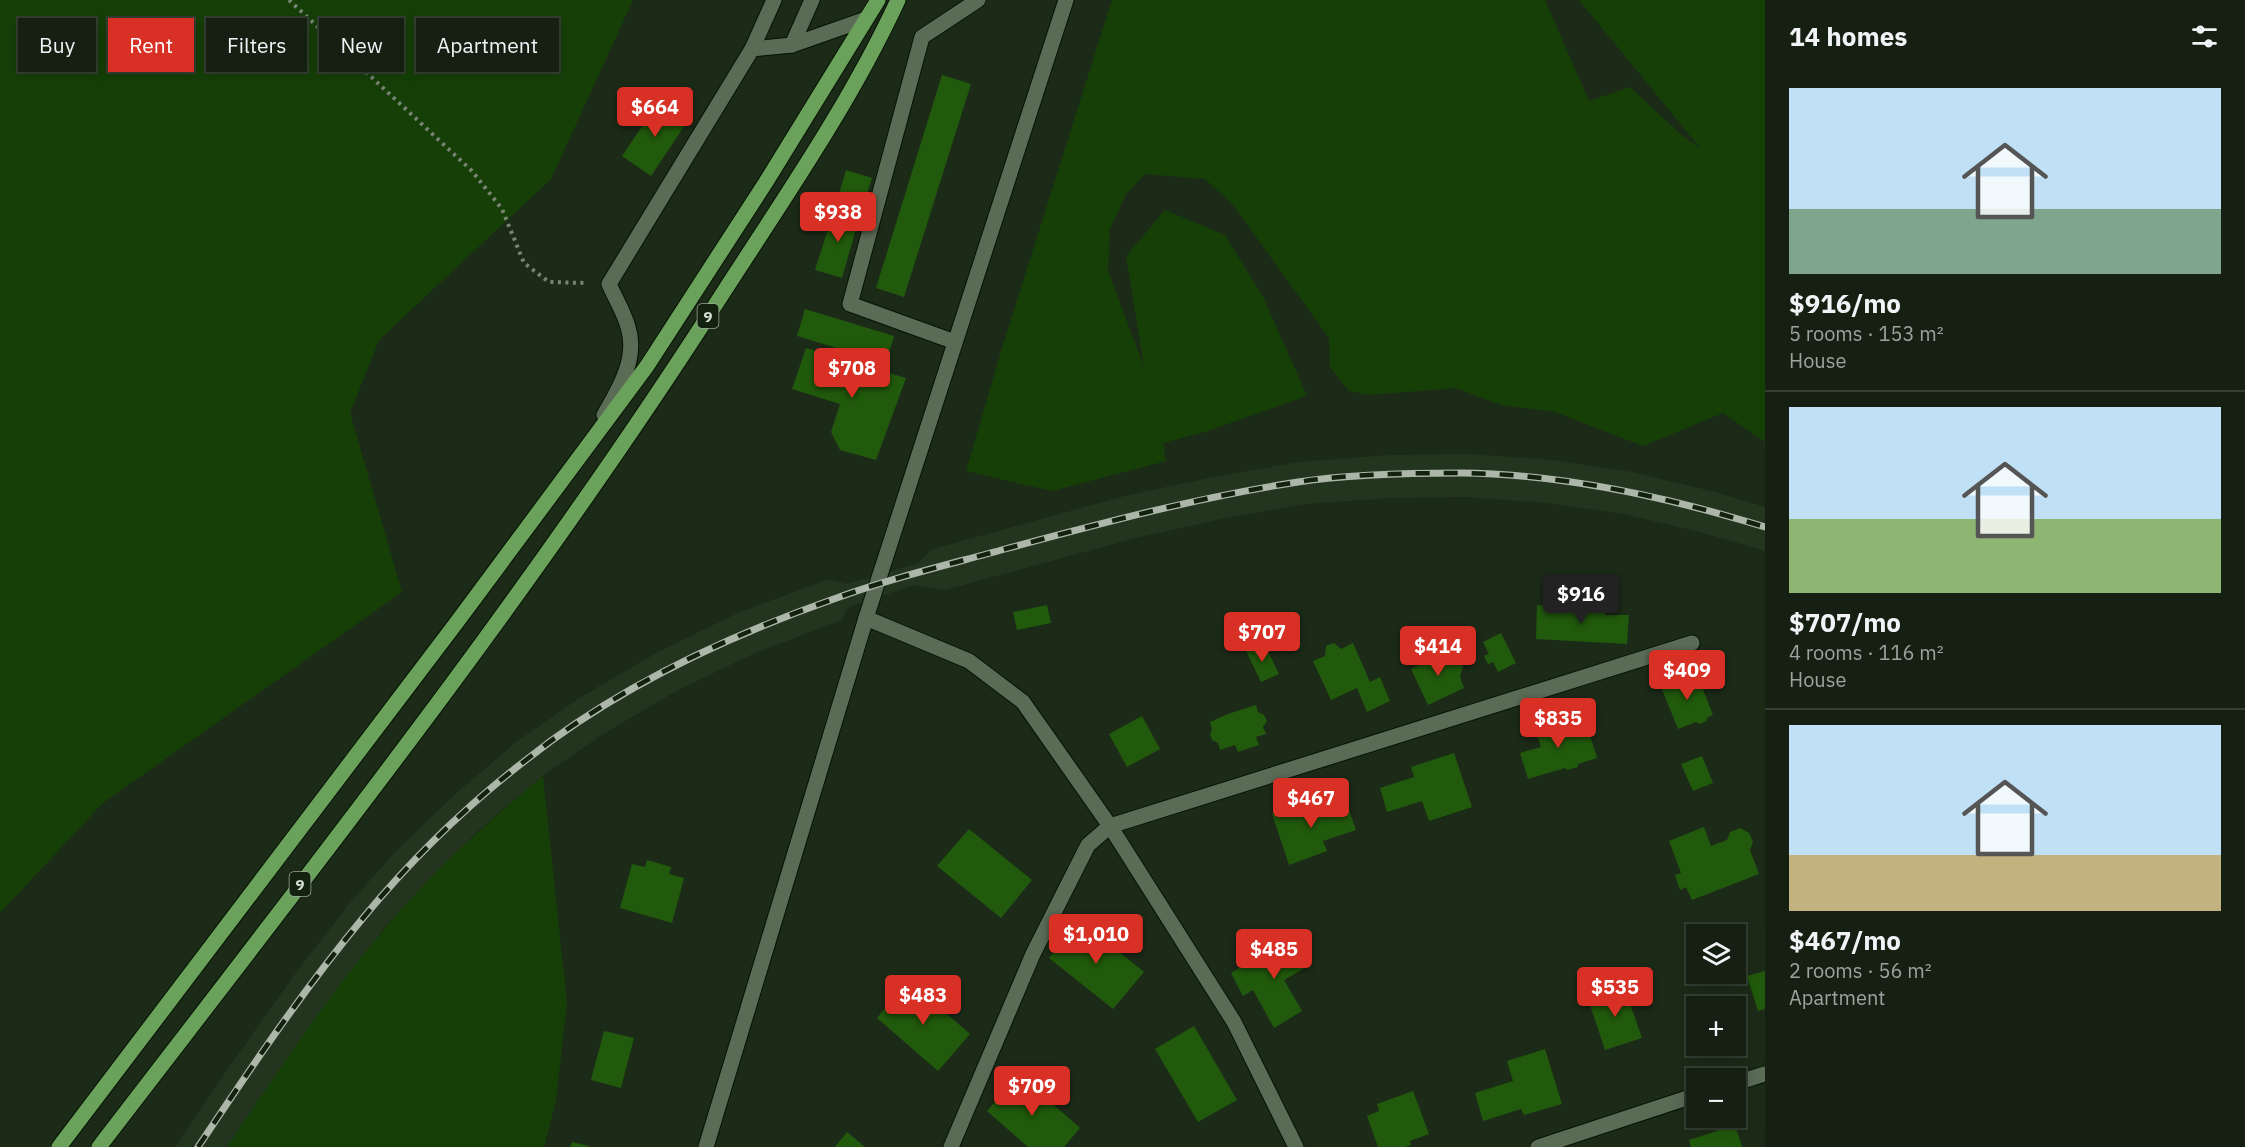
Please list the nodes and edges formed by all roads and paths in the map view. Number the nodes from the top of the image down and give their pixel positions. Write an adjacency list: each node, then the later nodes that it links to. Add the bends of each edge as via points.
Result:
1 (290, 0): 11 (path, via 472,171 502,209 525,263 549,282)
2 (774, 0): 10 (street)
3 (812, 0): 9 (street)
4 (878, 0): 8 (main road, 9)
5 (898, 0): 21 (main road, 9, via 834,119 672,373 609,464 492,630)
6 (978, 0): 12 (street, via 922,37 850,304)
7 (1066, 0): 12 (street)
8 (866, 19): 9 (street); 13 (main road, 9, via 654,356)
9 (792, 45): 10 (street)
10 (752, 49): 11 (street)
11 (609, 284): 13 (street, via 628,328 627,368 624,381)
12 (955, 342): 14 (street)
13 (581, 456): 20 (main road, 9)
14 (866, 618): 16 (street, via 969,661 1023,702); 22 (street)
15 (1692, 643): 16 (street)
16 (1110, 826): 23 (street, via 1088,845 1033,954); 24 (street, via 1234,1022)
17 (1765, 1074): 18 (street)
18 (1746, 1080)
19 (1686, 1098): 25 (street)
20 (57, 1147)
21 (99, 1147)
22 (706, 1147)
23 (951, 1147)
24 (1296, 1147)
25 (1538, 1147)

